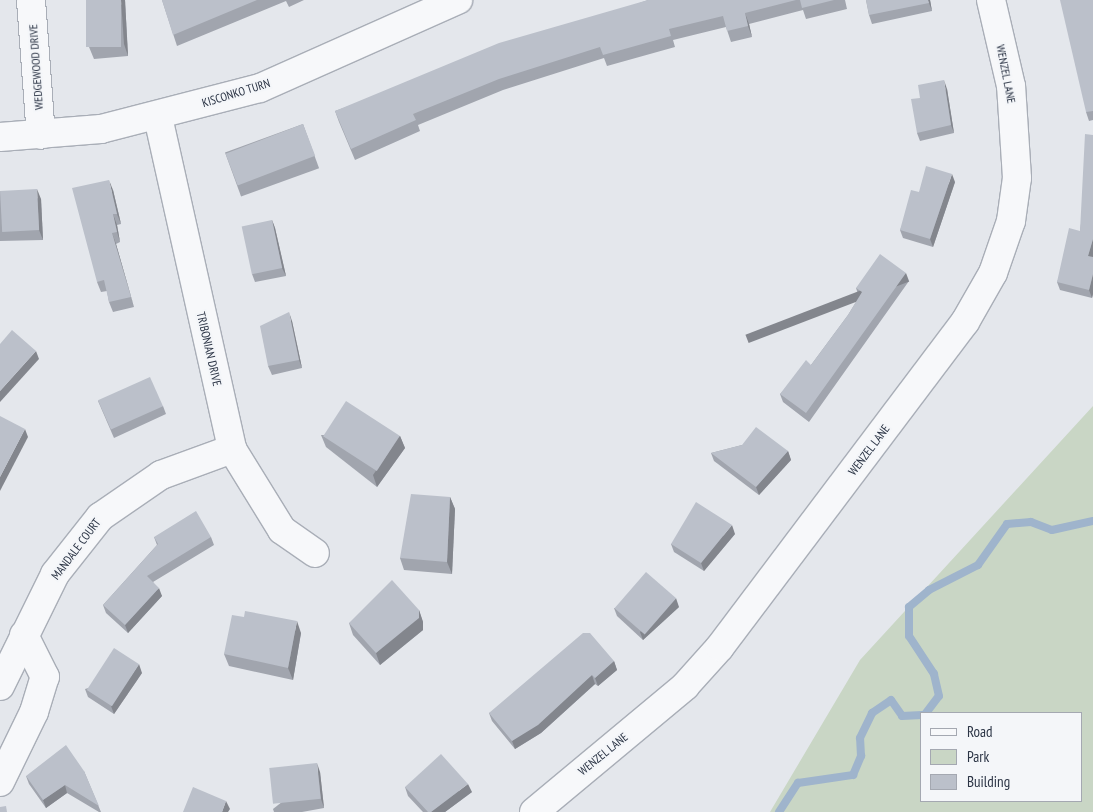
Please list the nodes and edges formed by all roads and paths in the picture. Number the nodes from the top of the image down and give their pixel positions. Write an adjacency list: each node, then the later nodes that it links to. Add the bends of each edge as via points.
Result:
1 (31, 0): 5 (street, WEDGEWOOD DRIVE)
2 (458, 0): 4 (street, KISCONKO TURN, via 260,88)
3 (991, 0): 12 (street, WENZEL LANE, via 1011,86 1016,178 1011,221 996,264 965,322 720,647 685,686)
4 (158, 116): 5 (street, KISCONKO TURN, via 101,129); 7 (street, TRIBONIAN DRIVE)
5 (41, 135): 6 (street, KISCONKO TURN)
6 (0, 137)
7 (232, 449): 8 (street, TRIBONIAN DRIVE, via 282,530); 9 (street, MANDALE COURT, via 161,475 100,517 55,574)
8 (315, 553)
9 (12, 639): 10 (street, MANDALE COURT); 11 (street, via 45,677 34,712)
10 (0, 686)
11 (0, 782)
12 (534, 812)

